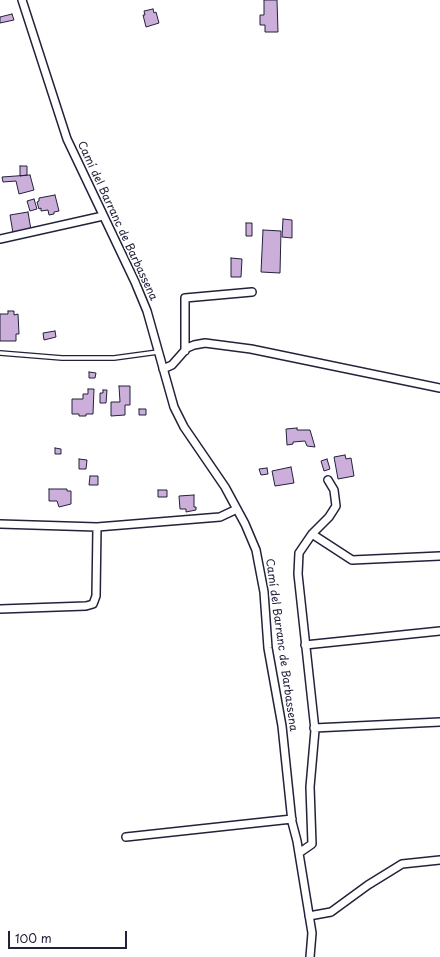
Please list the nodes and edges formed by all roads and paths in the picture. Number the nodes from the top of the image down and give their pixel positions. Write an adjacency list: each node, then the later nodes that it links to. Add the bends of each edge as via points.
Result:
1 (22, 0): 2 (street, Camí del Barranc de Barbassena, via 67,139)
2 (103, 216): 3 (street); 6 (street, Camí del Barranc de Barbassena, via 147,311)
3 (0, 239)
4 (252, 292): 5 (street, via 185,298)
5 (185, 351): 8 (street, via 172,366); 9 (street, via 194,344 225,345)
6 (158, 352): 7 (lane, via 114,358 62,358); 8 (street, Camí del Barranc de Barbassena)
7 (0, 353)
8 (163, 369): 11 (street, Camí del Barranc de Barbassena, via 174,407 184,427)
9 (440, 388)
10 (328, 480): 14 (street, via 334,490 336,506)
11 (237, 509): 13 (street, via 220,517); 21 (street, Camí del Barranc de Barbassena, via 256,550 264,592 268,648 282,726)
12 (0, 524): 13 (street)
13 (97, 527): 16 (street, via 96,596 92,604)
14 (312, 534): 15 (street, via 352,560); 18 (street, via 299,554 298,574)
15 (440, 556)
16 (0, 609)
17 (440, 631): 18 (street)
18 (305, 645): 20 (street)
19 (440, 722): 20 (street)
20 (314, 728): 23 (street, via 310,787 312,844)
21 (292, 819): 22 (street); 23 (street, Camí del Barranc de Barbassena)
22 (126, 837)
23 (299, 852): 25 (street, Camí del Barranc de Barbassena)
24 (440, 860): 25 (street, via 402,864 331,912)
25 (309, 916): 26 (street, Camí del Barranc de Barbassena, via 312,933)
26 (310, 957)

